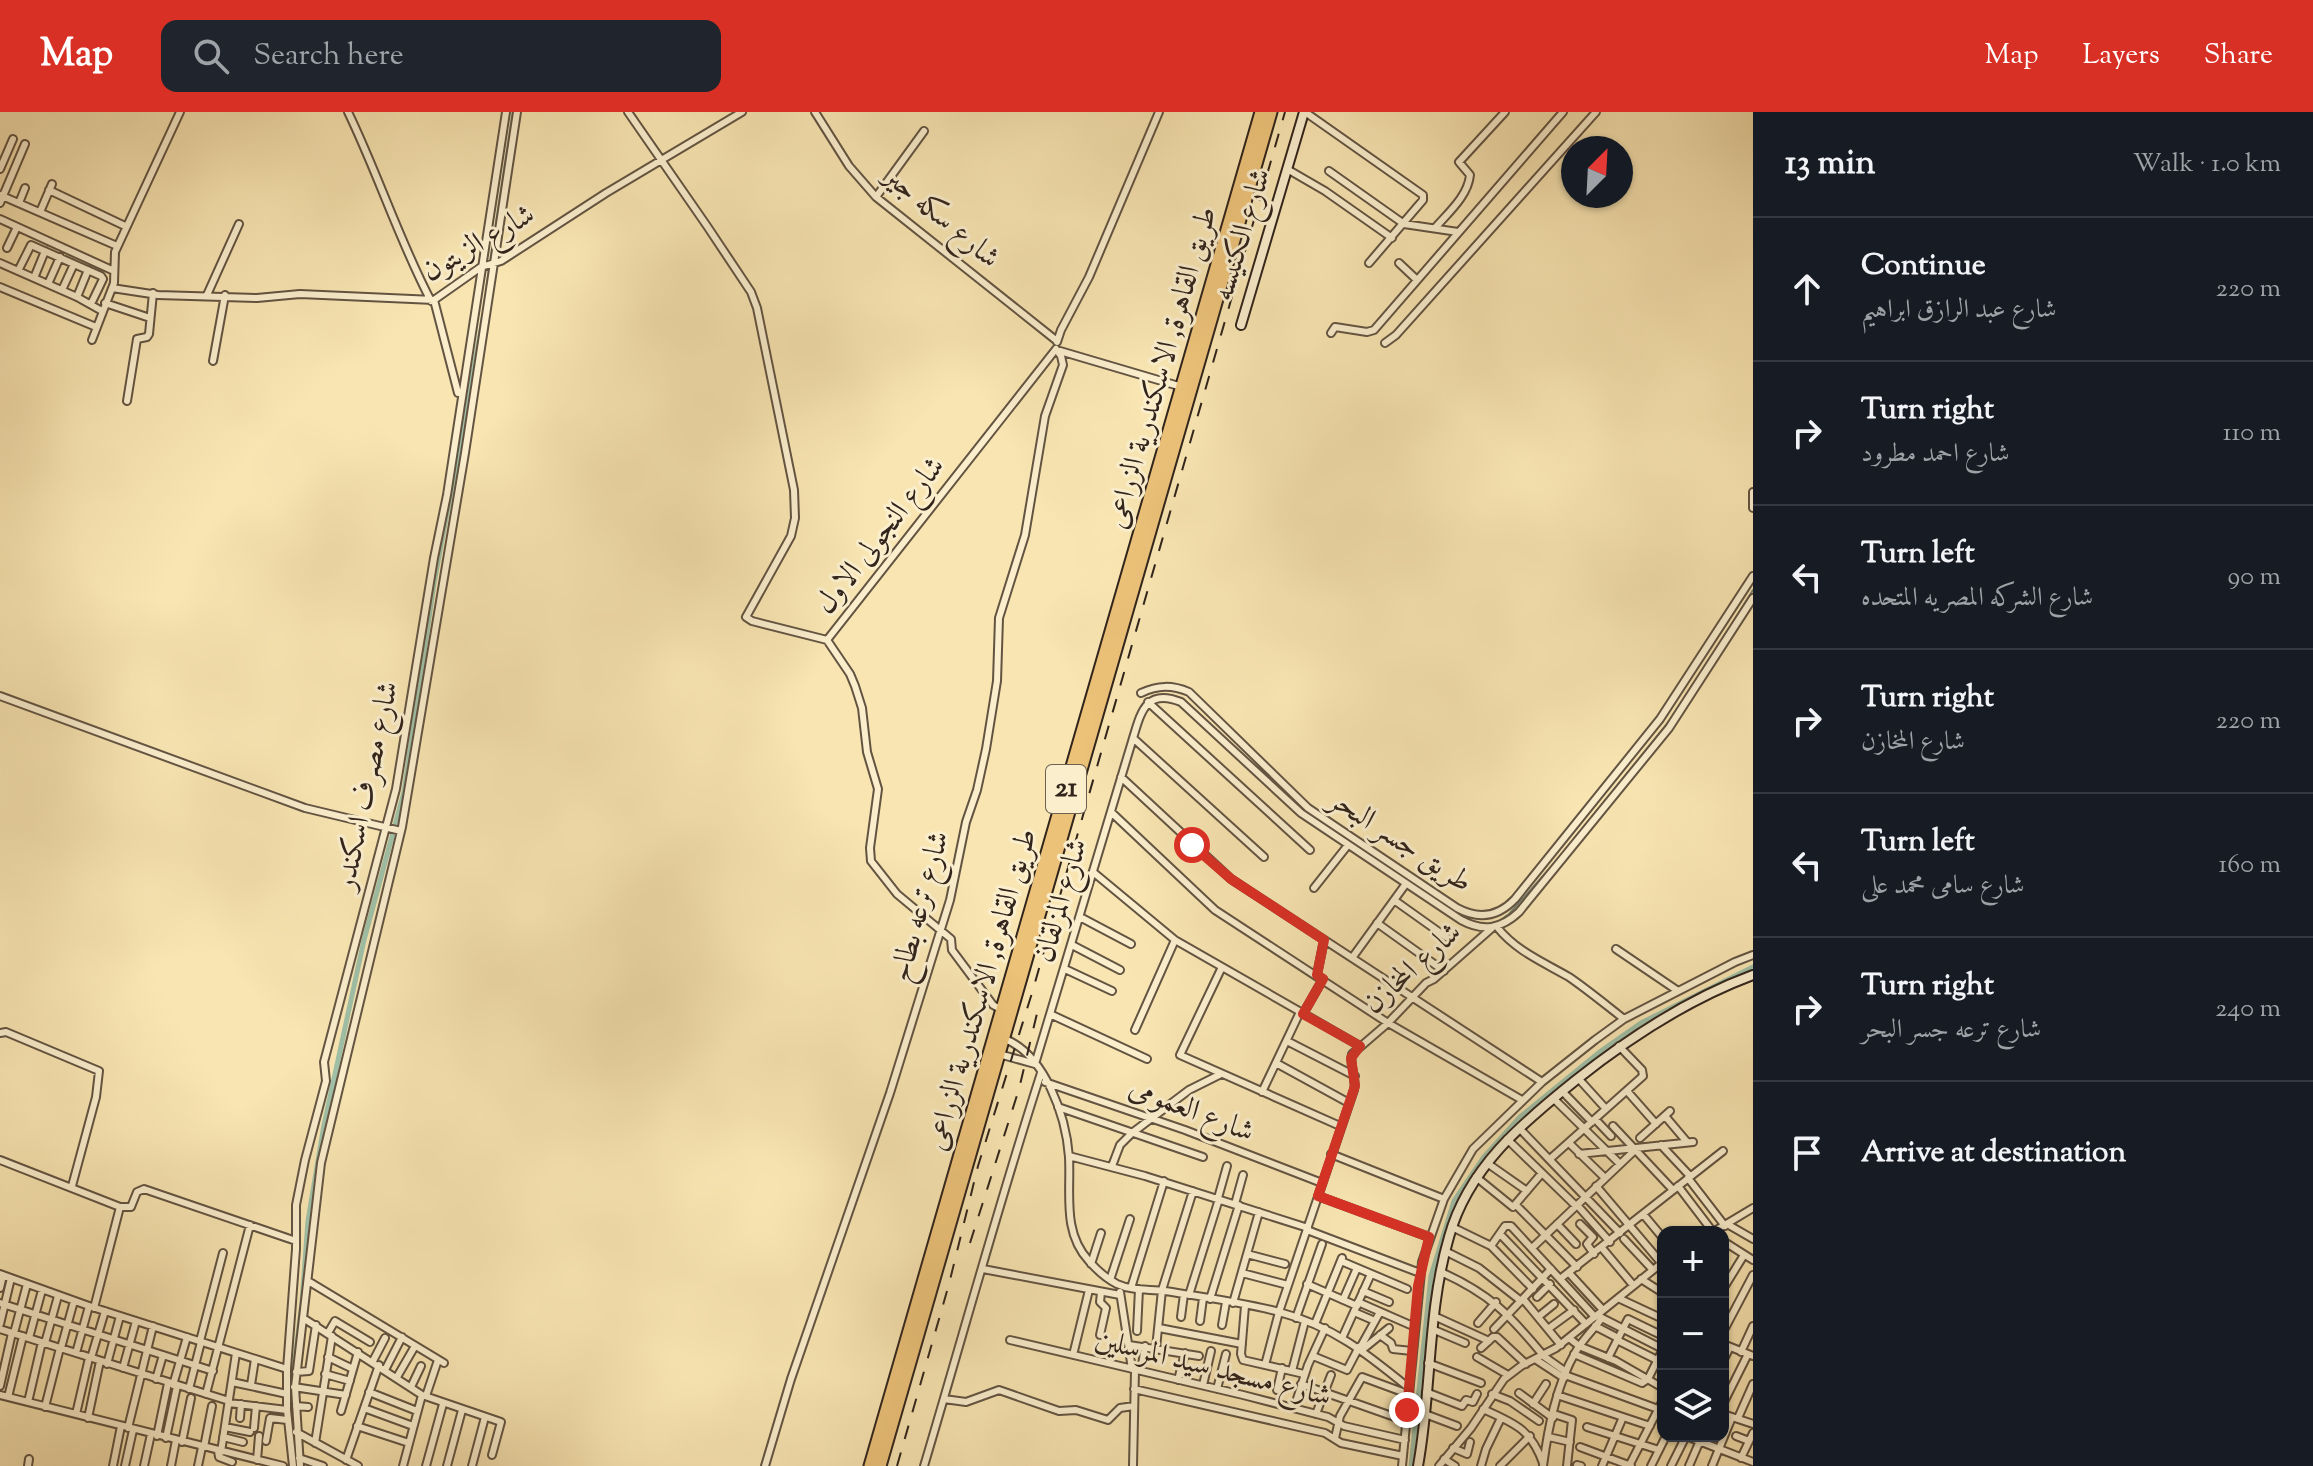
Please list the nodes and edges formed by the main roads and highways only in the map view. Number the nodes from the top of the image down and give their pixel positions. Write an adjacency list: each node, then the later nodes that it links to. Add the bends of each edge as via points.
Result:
1 (1261, 112): 3 (highway, طريق القاهرة, الاسكندرية الزراعى / 21)
2 (1271, 112): 4 (highway, طريق القاهرة, الاسكندرية الزراعى / 21)
3 (870, 1466)
4 (880, 1466)

